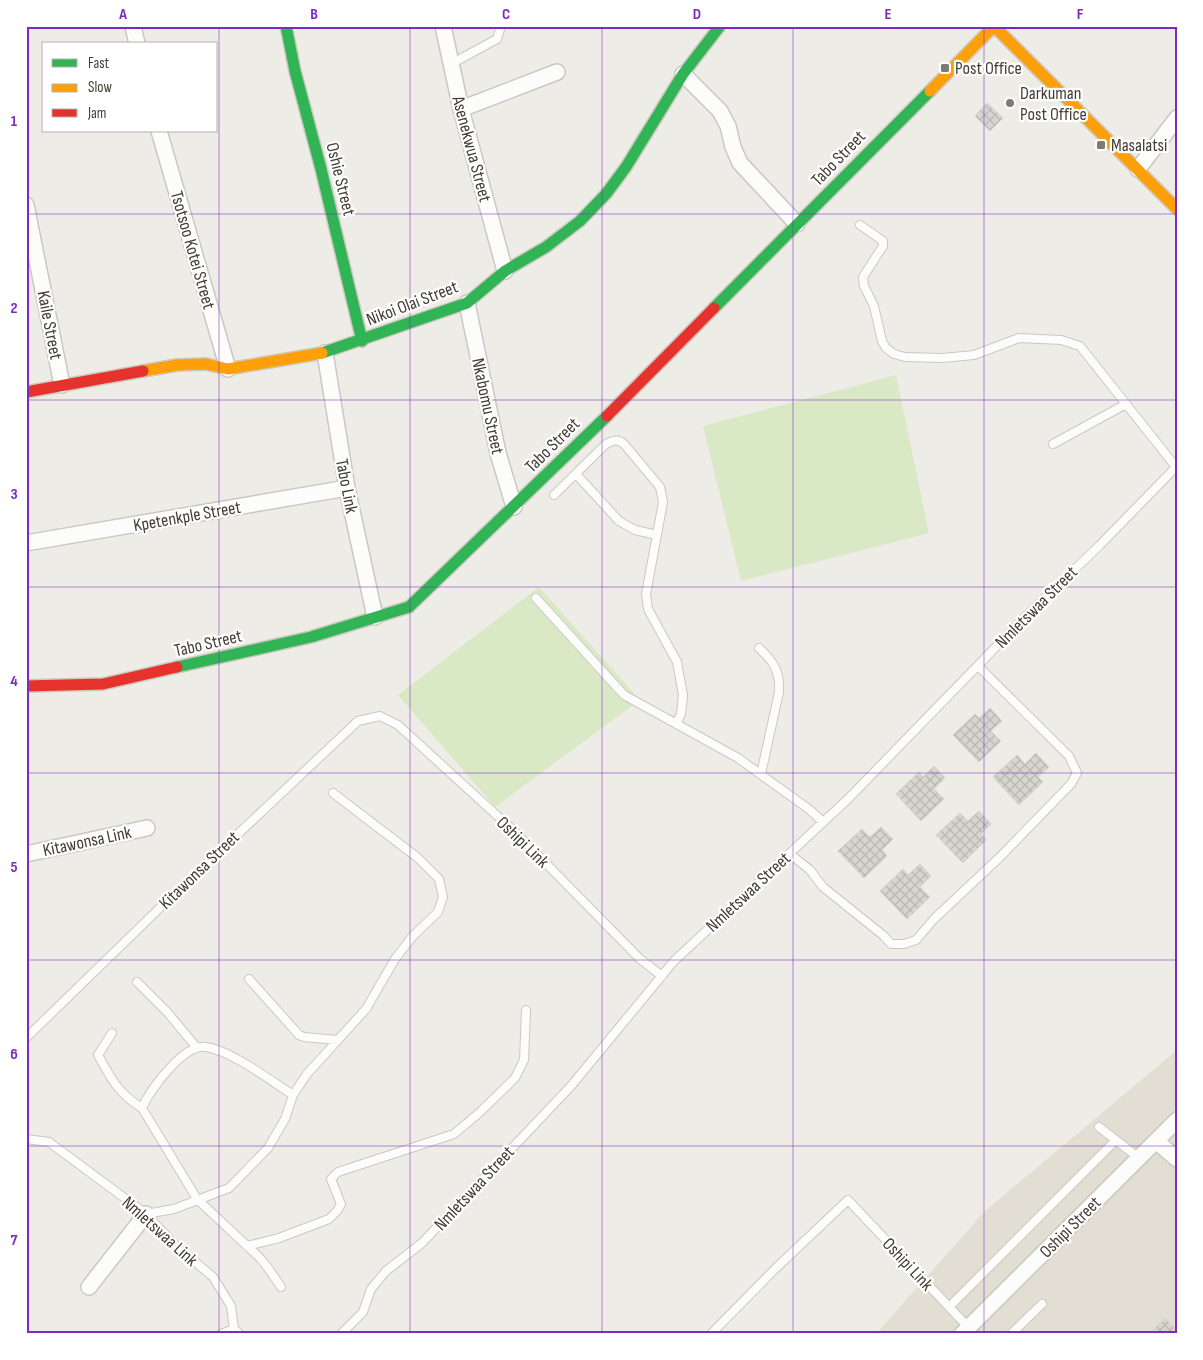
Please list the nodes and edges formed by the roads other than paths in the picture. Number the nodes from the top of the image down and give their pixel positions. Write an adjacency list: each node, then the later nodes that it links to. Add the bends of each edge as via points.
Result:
1 (133, 26): 7 (street)
2 (286, 26): 21 (street, Oshie Street)
3 (443, 26): 8 (street, Asenekwua Street)
4 (501, 26): 8 (lane, via 497,39)
5 (720, 26): 10 (street, Nikoi Olai Street)
6 (994, 26): 14 (street); 17 (street, Tabo Street)
7 (137, 42)
8 (451, 64): 11 (street, Asenekwua Street)
9 (557, 72): 11 (street)
10 (683, 74): 17 (street, via 720,111 740,163); 19 (street, Nikoi Olai Street, via 606,194 580,221 553,242)
11 (461, 109): 19 (street, Asenekwua Street)
12 (1177, 118): 14 (street)
13 (158, 132): 23 (street, Tsotsoo Kotei Street)
14 (1138, 169): 16 (street)
15 (26, 205): 24 (street, Kaile Street)
16 (1177, 209)
17 (797, 224): 32 (street, Tabo Street)
18 (860, 225): 26 (lane, via 883,241 862,277 874,306 882,341 894,354 942,358 974,355 1019,338 1061,340 1080,346)
19 (505, 271): 20 (street, Nikoi Olai Street)
20 (467, 303): 21 (street, Nikoi Olai Street); 32 (street, Nkabomu Street, via 498,453)
21 (362, 341): 22 (street, Nikoi Olai Street)
22 (325, 353): 23 (street, Nikoi Olai Street); 30 (street, Tabo Link)
23 (228, 369): 24 (street, Nikoi Olai Street, via 206,364 177,364)
24 (62, 385): 25 (street, Nikoi Olai Street)
25 (26, 392)
26 (1126, 404): 27 (lane); 28 (lane)
27 (1054, 444)
28 (1176, 467): 38 (lane, Nmletswaa Street)
29 (576, 474): 31 (lane); 33 (lane, via 619,521 634,530); 33 (lane, via 612,440 624,444 660,487 663,496)
30 (347, 488): 34 (street, Kpetenkple Street); 36 (street, Tabo Link)
31 (554, 495)
32 (514, 508): 36 (street, Tabo Street, via 409,607)
33 (657, 535): 41 (lane, via 646,594 648,609 677,662 683,695 681,714)
34 (26, 543)
35 (536, 598): 41 (lane, via 624,695)
36 (375, 617): 39 (street, Tabo Street, via 311,637 103,684)
37 (759, 648): 42 (lane, via 775,665 780,679)
38 (978, 666): 44 (lane, Nmletswaa Street); 47 (lane, via 1069,756 1076,773 1071,784 988,870 934,919 916,940 891,944)
39 (26, 686)
40 (380, 716): 48 (lane, Oshipi Link, via 398,725 435,759 514,832 640,959); 53 (lane, Kitawonsa Street, via 358,720)
41 (676, 724): 42 (lane)
42 (761, 774): 44 (lane)
43 (333, 793): 54 (lane, via 439,878 443,897 438,912 400,952 366,1009)
44 (823, 822): 47 (lane, Nmletswaa Street)
45 (147, 828): 46 (street, Kitawonsa Link)
46 (26, 854)
47 (790, 854): 48 (lane, Nmletswaa Street, via 674,961)
48 (662, 976): 75 (lane, Nmletswaa Street, via 571,1086 422,1243 386,1271 372,1289 363,1312)
49 (249, 979): 54 (lane, via 299,1035)
50 (137, 982): 55 (lane)
51 (526, 1010): 67 (lane, via 524,1060 515,1078 479,1113 454,1134 338,1172 331,1179 340,1204 329,1219)
52 (112, 1033): 57 (lane, via 98,1055 112,1081 127,1099)
53 (26, 1038)
54 (338, 1040): 56 (lane)
55 (197, 1048): 56 (lane, via 206,1047 231,1056); 57 (lane, via 170,1067)
56 (293, 1095): 65 (lane, via 285,1119 268,1148 229,1188)
57 (142, 1108): 65 (lane)
58 (1177, 1120): 62 (street, Oshipi Street)
59 (1099, 1127): 61 (lane)
60 (26, 1139): 66 (lane, Nmletswaa Link, via 49,1142)
61 (1116, 1140): 63 (lane); 71 (lane)
62 (1156, 1141): 63 (street, Oshipi Street); 64 (street)
63 (1139, 1158): 73 (street, Oshipi Street)
64 (1177, 1158)
65 (197, 1200): 66 (lane, via 174,1209); 67 (lane)
66 (146, 1214): 68 (street); 72 (lane, Nmletswaa Link, via 175,1246 213,1277 231,1306)
67 (247, 1246): 69 (lane)
68 (89, 1287)
69 (281, 1287)
70 (1042, 1304): 77 (lane)
71 (949, 1307): 73 (lane, Oshipi Link); 76 (lane, Oshipi Link, via 848,1200)
72 (237, 1331): 74 (lane)
73 (965, 1331)
74 (221, 1334)
75 (341, 1334)
76 (711, 1334)
77 (1011, 1334)

